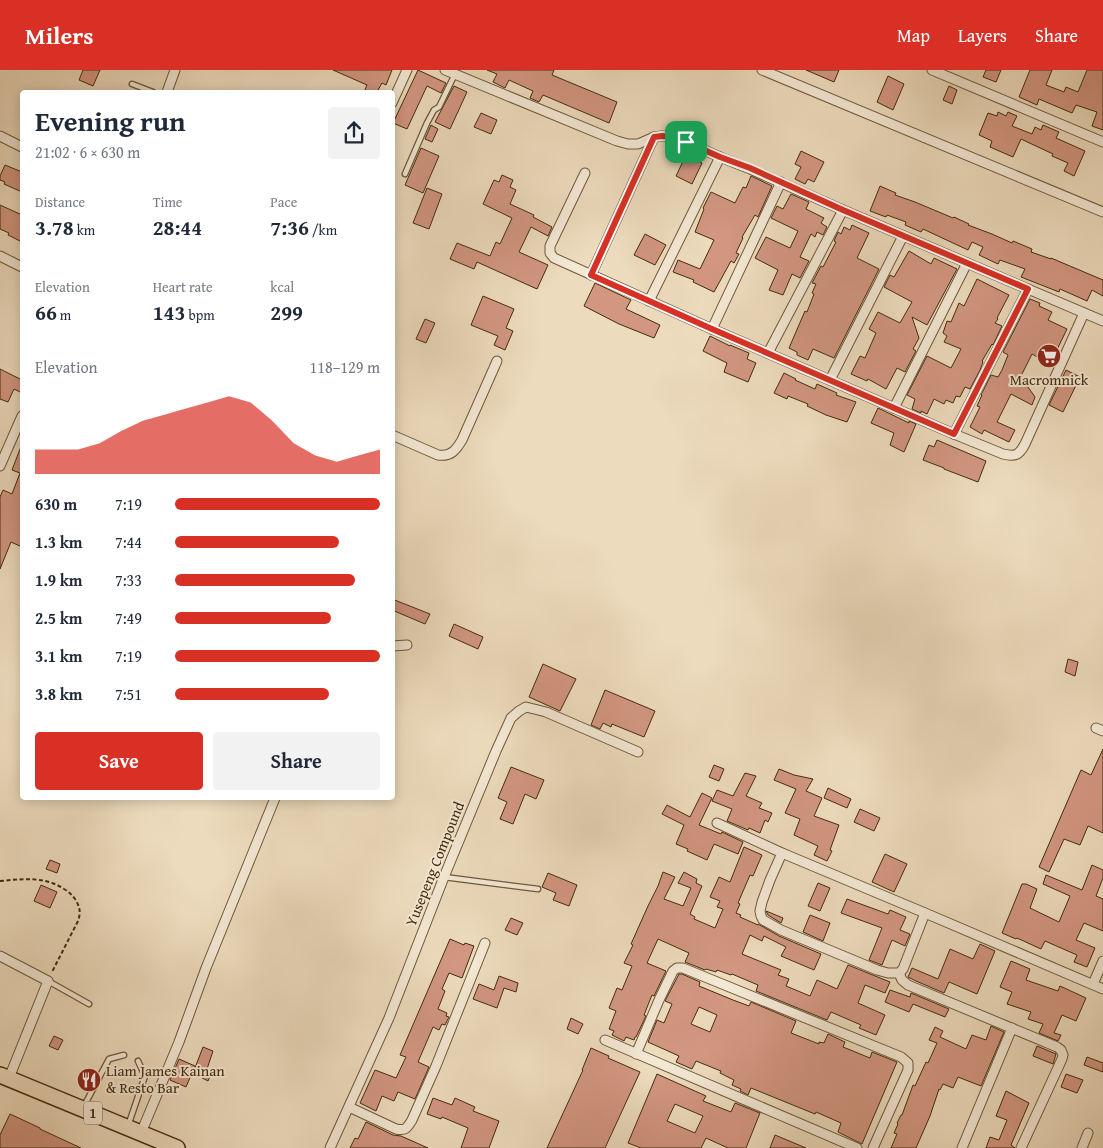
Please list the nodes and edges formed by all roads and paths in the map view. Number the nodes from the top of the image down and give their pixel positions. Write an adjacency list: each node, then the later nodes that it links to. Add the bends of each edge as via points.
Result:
1 (175, 70): 9 (street)
2 (407, 70): 10 (street)
3 (445, 70): 6 (street)
4 (762, 70): 20 (street)
5 (932, 70): 13 (street)
6 (455, 74): 12 (street, via 617,141 638,144); 17 (lane, via 427,123)
7 (132, 84): 8 (lane)
8 (147, 90)
9 (168, 90)
10 (395, 96)
11 (0, 136): 14 (street)
12 (654, 137): 15 (street, via 672,137); 25 (street)
13 (1103, 142)
14 (20, 146)
15 (720, 157): 18 (street); 27 (street)
16 (585, 173): 25 (street, via 550,246 550,253 554,258)
17 (404, 174)
18 (781, 182): 19 (street); 30 (street)
19 (843, 210): 21 (street); 31 (street)
20 (1103, 212)
21 (903, 236): 23 (street); 33 (street)
22 (0, 256): 24 (street)
23 (967, 263): 26 (street); 34 (street)
24 (20, 266)
25 (591, 275): 27 (street)
26 (1028, 289): 28 (street); 36 (street)
27 (649, 302): 30 (street)
28 (1084, 313): 29 (street); 36 (street, via 1021,451 1014,455 1003,454)
29 (1103, 321)
30 (712, 329): 31 (street)
31 (768, 353): 33 (street)
32 (497, 361): 37 (street, via 454,452 438,455)
33 (830, 380): 34 (street)
34 (894, 408): 36 (street)
35 (20, 421): 38 (street)
36 (954, 434)
37 (395, 436)
38 (0, 466)
39 (395, 646): 40 (street)
40 (407, 646)
41 (638, 752): 45 (street, Yusepeng Compound, via 546,712 526,707 519,711 511,718 496,751)
42 (274, 800): 65 (street, via 178,1042)
43 (718, 823): 44 (street)
44 (782, 853): 48 (street); 52 (street, via 762,902 760,916 763,920 877,970)
45 (444, 877): 47 (lane); 63 (street, Yusepeng Compound, via 389,1018)
46 (0, 881): 53 (path, via 39,880 56,884 72,895 80,907 78,921)
47 (538, 889)
48 (925, 913): 52 (street); 54 (street)
49 (485, 943): 63 (street, via 436,1066 406,1128 396,1129)
50 (0, 956): 53 (street)
51 (1103, 961): 54 (street)
52 (899, 974): 57 (street, via 908,985)
53 (48, 981): 56 (lane); 62 (street)
54 (1093, 984): 55 (street)
55 (1103, 989)
56 (89, 1004)
57 (1012, 1028): 71 (street); 72 (street, via 1057,1047 1062,1055)
58 (605, 1040): 59 (street)
59 (636, 1054): 69 (street); 70 (street, via 673,971 683,968 901,1057 908,1063 908,1070)
60 (124, 1055): 64 (lane, via 109,1059)
61 (138, 1061): 65 (lane, via 145,1076)
62 (4, 1076): 64 (main road, 1)
63 (349, 1108): 68 (street, Yusepeng Compound)
64 (83, 1109): 65 (main road, 1)
65 (134, 1130): 67 (main road, 1)
66 (1088, 1133): 73 (street)
67 (177, 1148)
68 (330, 1148)
69 (857, 1148)
70 (874, 1148)
71 (962, 1148)
72 (1021, 1148)
73 (1082, 1148)

